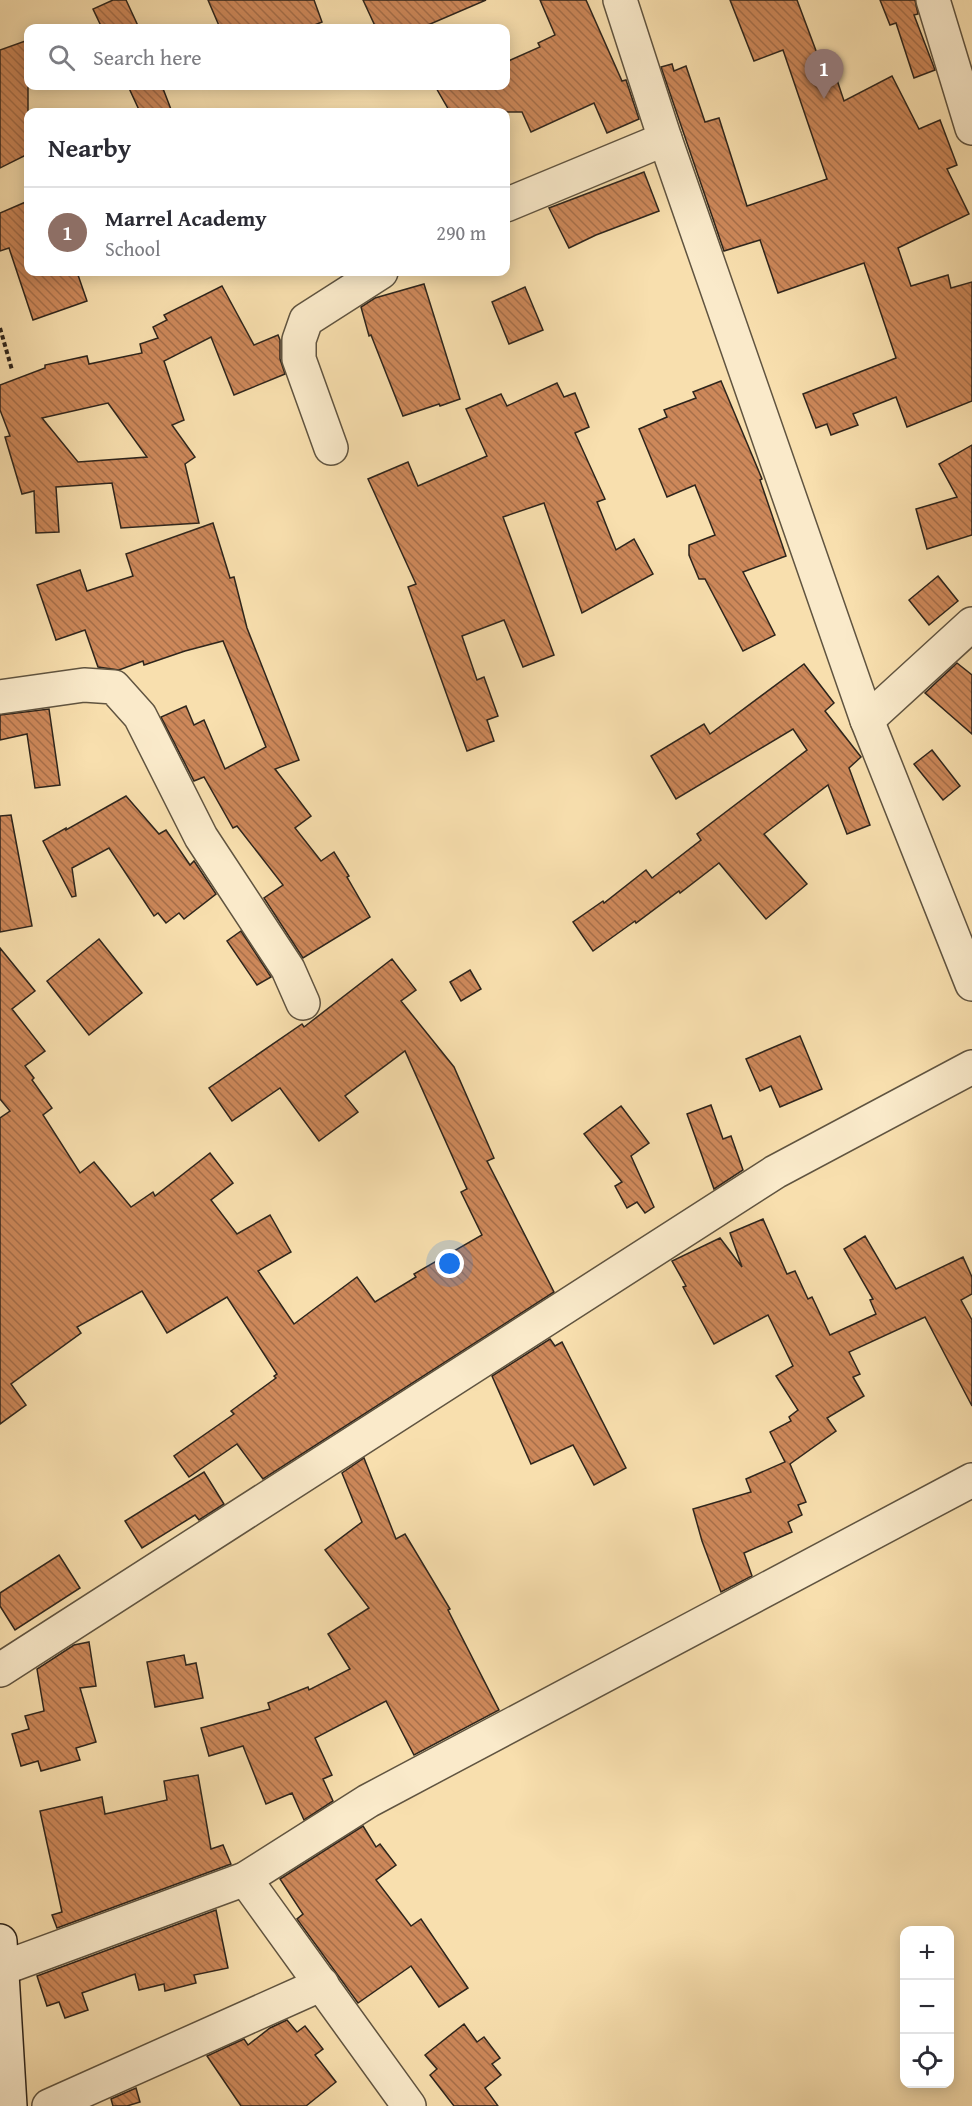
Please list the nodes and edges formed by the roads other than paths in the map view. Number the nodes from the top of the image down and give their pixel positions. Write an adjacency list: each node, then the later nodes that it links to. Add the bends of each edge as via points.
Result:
1 (620, 0): 4 (street)
2 (933, 0): 3 (street)
3 (972, 128)
4 (665, 139): 5 (street); 10 (street)
5 (510, 203)
6 (375, 276): 7 (street, via 306,320 299,340 299,359)
7 (331, 448)
8 (972, 624): 10 (street)
9 (0, 697): 12 (street, via 84,685 114,687 140,716 201,837 288,969)
10 (867, 720): 11 (street)
11 (972, 984)
12 (303, 1004)
13 (972, 1067): 15 (street, via 774,1172)
14 (972, 1480): 16 (street, via 368,1801)
15 (0, 1670)
16 (245, 1879): 17 (street); 18 (street)
17 (1, 1955): 19 (street)
18 (322, 1984): 20 (street); 21 (street)
19 (10, 2106)
20 (49, 2106)
21 (409, 2106)

